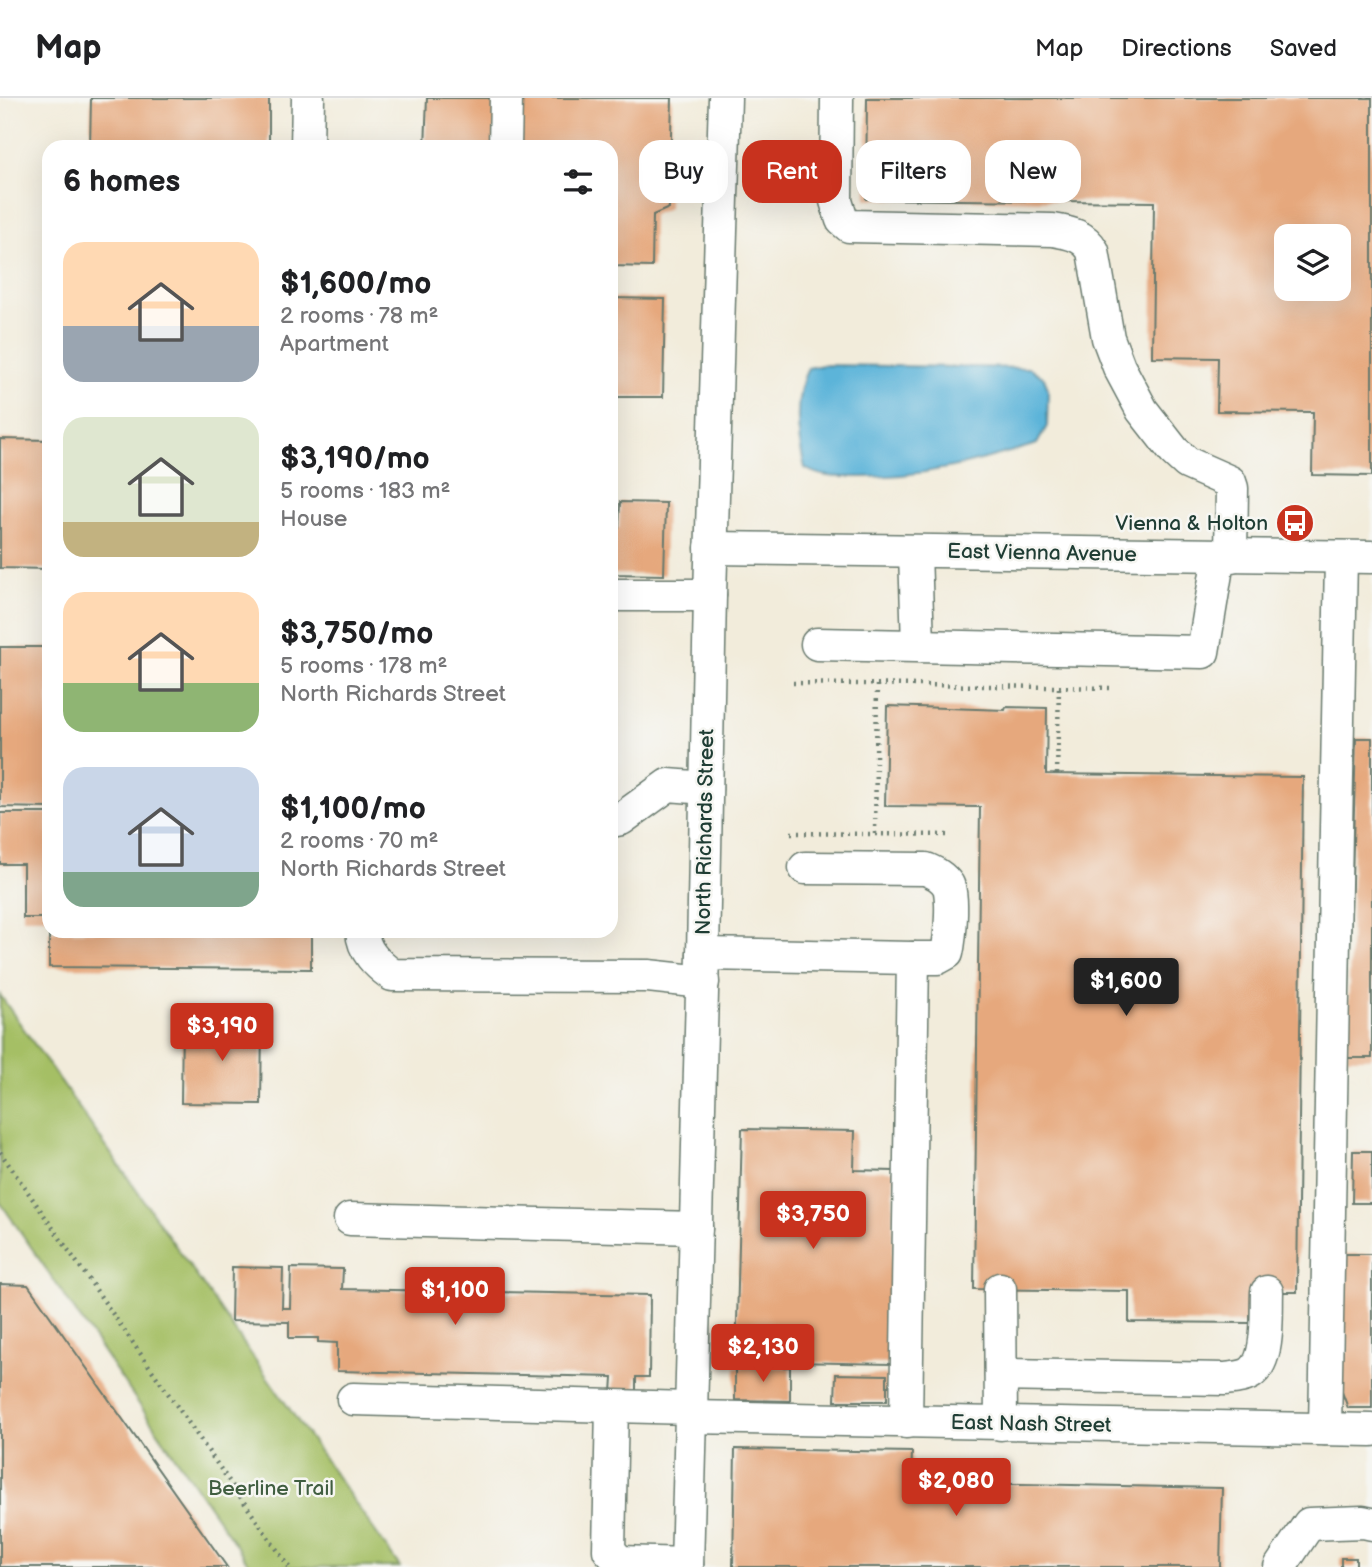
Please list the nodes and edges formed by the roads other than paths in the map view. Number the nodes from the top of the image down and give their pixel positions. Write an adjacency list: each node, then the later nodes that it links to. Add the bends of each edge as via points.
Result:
1 (308, 98): 5 (street)
2 (506, 98): 6 (street)
3 (725, 98): 7 (street, North Richards Street)
4 (837, 98): 9 (street, via 836,201 849,226 1053,230 1080,237 1088,244 1108,338 1142,410 1187,463 1230,482)
5 (307, 140)
6 (505, 140)
7 (711, 548): 8 (street, East Vienna Avenue); 12 (street, North Richards Street)
8 (915, 552): 9 (street, East Vienna Avenue); 14 (street)
9 (1225, 555): 10 (street, East Vienna Avenue); 14 (street, via 1203,652)
10 (1357, 557): 31 (street)
11 (618, 595): 12 (street)
12 (710, 595): 15 (street, North Richards Street)
13 (817, 645): 14 (street)
14 (918, 645)
15 (706, 788): 16 (street, via 668,785); 20 (street, North Richards Street)
16 (618, 820)
17 (805, 868): 19 (street, via 926,869 939,874 950,888 947,953 938,958)
18 (363, 938): 20 (street, via 376,963 392,975 648,976)
19 (913, 958): 20 (street); 29 (street)
20 (703, 968): 22 (street, North Richards Street)
21 (350, 1219): 22 (street)
22 (695, 1228): 28 (street, North Richards Street)
23 (1000, 1289): 25 (street)
24 (1267, 1292): 25 (street, via 1265,1341 1259,1364 1250,1374 1225,1380)
25 (1001, 1375): 30 (street)
26 (353, 1399): 27 (street, East Nash Street)
27 (611, 1406): 28 (street, East Nash Street); 34 (street, via 609,1550 620,1562)
28 (690, 1413): 29 (street, East Nash Street); 34 (street, North Richards Street)
29 (906, 1423): 30 (street, East Nash Street)
30 (1001, 1424): 31 (street, East Nash Street)
31 (1325, 1429): 32 (street, East Nash Street)
32 (1372, 1430)
33 (1372, 1524): 35 (street, via 1309,1524)
34 (687, 1566)
35 (1280, 1567)

